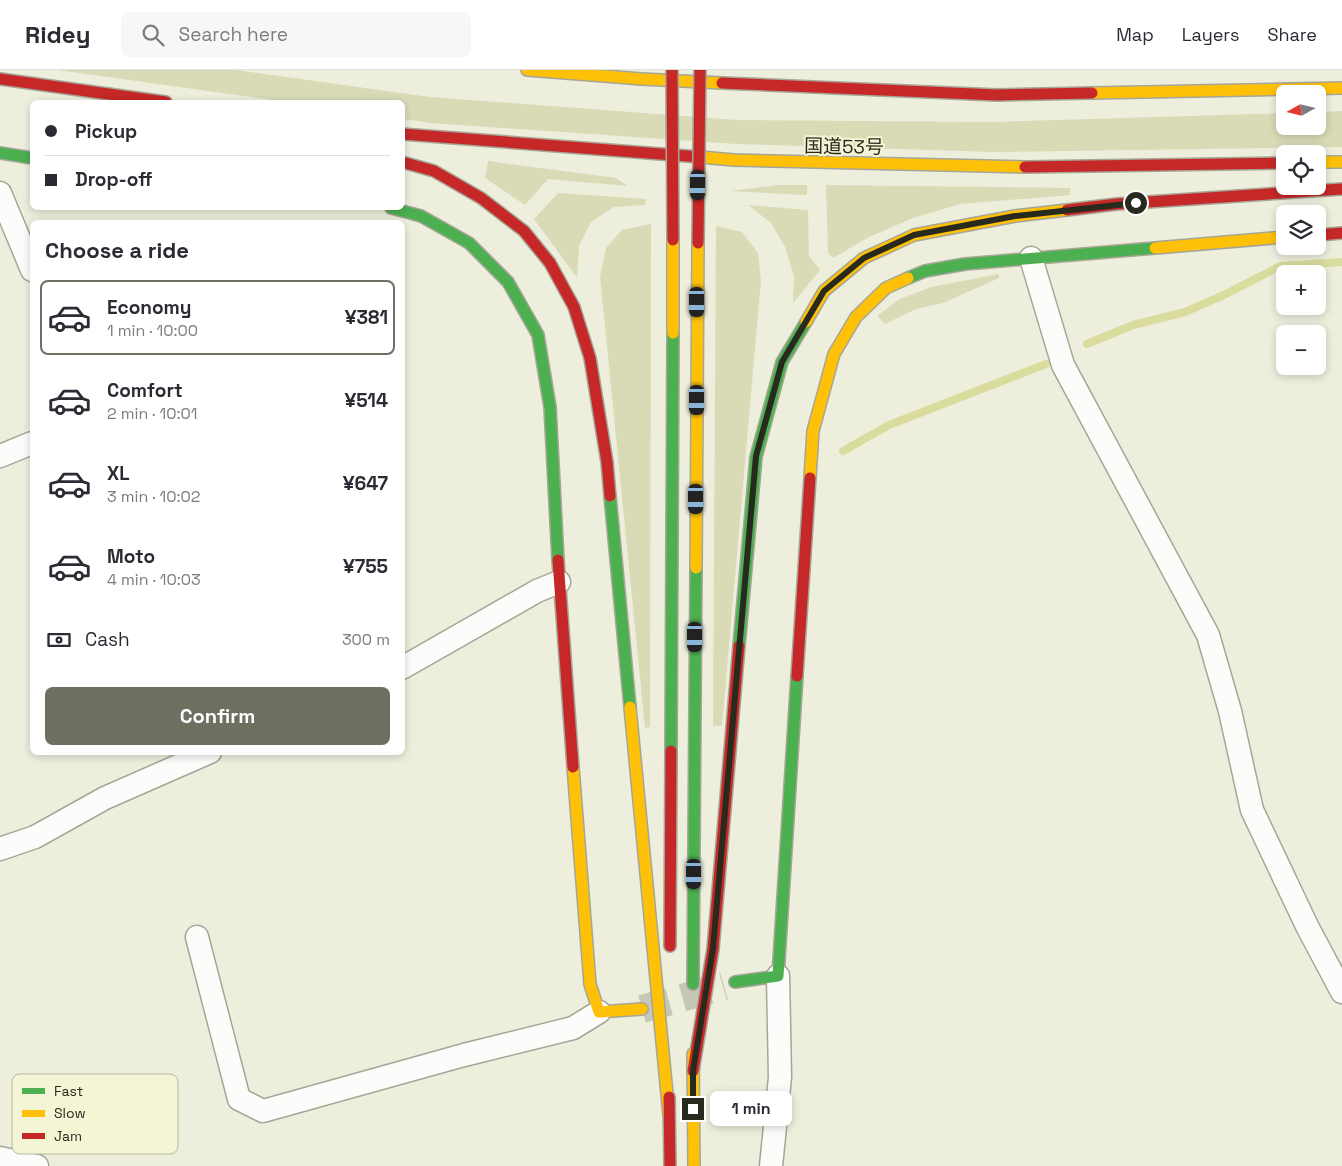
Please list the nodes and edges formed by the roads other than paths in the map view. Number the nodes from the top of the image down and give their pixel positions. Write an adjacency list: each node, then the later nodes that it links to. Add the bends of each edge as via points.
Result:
1 (526, 70): 6 (main road)
2 (622, 70): 6 (main road)
3 (672, 70): 31 (main road, bridge)
4 (700, 70): 38 (main road, bridge)
5 (0, 79): 8 (main road)
6 (642, 79): 7 (main road, via 997,95)
7 (1342, 88)
8 (152, 100)
9 (405, 134): 15 (main road, 国道53号, via 734,160 1002,167)
10 (0, 153): 11 (main road)
11 (30, 158)
12 (1326, 162): 13 (main road)
13 (1342, 162)
14 (405, 163): 39 (main road, via 434,171 481,198 524,231 550,263 574,307 590,358 607,462)
15 (1276, 163)
16 (1342, 189): 38 (main road, via 1117,204 1015,216 914,235 864,258 824,291 782,362 756,456 713,948)
17 (0, 193): 23 (street)
18 (398, 210): 26 (main road, via 421,216 469,243 508,282 538,335 550,407)
19 (1342, 233): 20 (main road)
20 (1326, 234)
21 (1276, 238): 22 (main road)
22 (1031, 258): 32 (main road, via 925,271 886,288 856,317 834,354 814,431); 34 (street, via 1063,364 1208,635 1230,711 1252,810)
23 (30, 265)
24 (30, 444): 25 (street)
25 (0, 456)
26 (559, 582): 27 (street); 37 (main road, via 590,984)
27 (405, 666)
28 (203, 755): 29 (street, via 105,798 36,836)
29 (0, 849)
30 (197, 937): 37 (street, via 239,1099 263,1111 573,1028)
31 (670, 956)
32 (778, 976): 33 (main road); 44 (street, via 780,1077)
33 (735, 982)
34 (1342, 992)
35 (669, 996): 39 (main road)
36 (642, 1010): 37 (main road)
37 (599, 1012)
38 (693, 1071): 43 (main road)
39 (669, 1115): 42 (main road)
40 (0, 1158): 41 (street)
41 (37, 1166)
42 (670, 1166)
43 (694, 1166)
44 (771, 1166)

